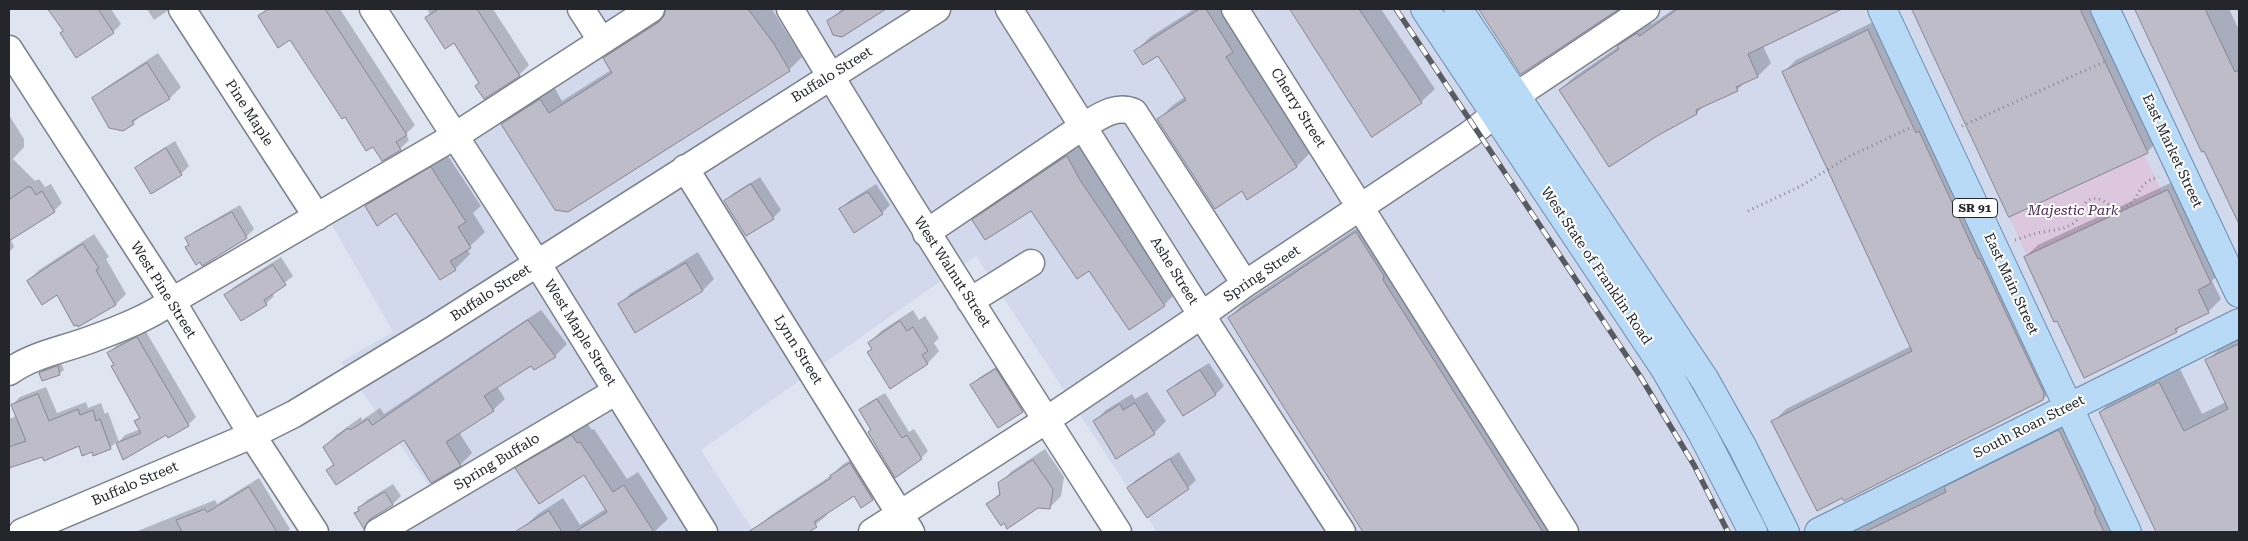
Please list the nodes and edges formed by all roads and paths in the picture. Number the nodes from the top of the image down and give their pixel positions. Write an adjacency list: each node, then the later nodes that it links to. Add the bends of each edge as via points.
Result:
1 (182, 9): 27 (street, Pine Maple)
2 (373, 9): 22 (street, West Maple Street)
3 (581, 9): 14 (street)
4 (651, 9): 14 (street)
5 (790, 9): 17 (street, West Walnut Street)
6 (937, 9): 17 (street, Buffalo Street)
7 (1009, 9): 21 (street, Ashe Street)
8 (1235, 9): 25 (street, Cherry Street)
9 (1425, 9): 18 (main road, West State of Franklin Road)
10 (1458, 9): 18 (main road, West State of Franklin Road)
11 (1644, 9): 18 (street, Spring Street)
12 (1882, 9): 40 (main road, East Main Street / SR 91)
13 (2105, 9): 33 (main road, East Market Street)
14 (600, 40): 22 (street)
15 (9, 49): 34 (street, West Pine Street)
16 (2107, 61): 20 (path)
17 (830, 76): 23 (street, Buffalo Street); 28 (street, West Walnut Street)
18 (1506, 106): 25 (street, Spring Street); 52 (main road, West State of Franklin Road, via 1702,433); 53 (main road, West State of Franklin Road, via 1705,380)
19 (1917, 124): 26 (path)
20 (1961, 126)
21 (1082, 127): 28 (street); 32 (street, via 1106,113 1124,108 1134,112); 36 (street, Ashe Street)
22 (455, 136): 27 (street); 31 (street, West Maple Street)
23 (685, 168): 31 (street, Buffalo Street); 43 (street, Lynn Street)
24 (2163, 176): 29 (path, via 2145,182 2134,200 2126,206 2114,208 2102,200 2091,199 2077,220 2067,227)
25 (1360, 208): 32 (street, Spring Street); 51 (street, Cherry Street)
26 (1748, 211)
27 (317, 217): 34 (street)
28 (926, 233): 35 (street, West Walnut Street)
29 (2015, 240)
30 (1031, 262): 35 (street)
31 (537, 263): 39 (street, West Maple Street); 42 (street, Buffalo Street, via 333,392)
32 (1245, 284): 36 (street, Spring Street)
33 (2239, 293)
34 (172, 301): 38 (street, via 155,313 92,339); 42 (street, West Pine Street)
35 (970, 301): 41 (street, West Walnut Street)
36 (1202, 315): 41 (street, Spring Street); 50 (street, Ashe Street)
37 (2239, 323): 40 (main road, South Roan Street)
38 (14, 362)
39 (616, 392): 46 (street, Spring Buffalo); 47 (street, West Maple Street)
40 (2069, 407): 54 (main road, South Roan Street); 55 (main road, East Main Street / SR 91)
41 (1048, 419): 43 (street, Spring Street); 49 (street, West Walnut Street)
42 (252, 435): 44 (street, Buffalo Street); 45 (street, West Pine Street)
43 (906, 523): 48 (street, Spring Street)
44 (22, 532)
45 (315, 532)
46 (378, 532)
47 (704, 532)
48 (872, 532)
49 (1118, 532)
50 (1342, 532)
51 (1566, 532)
52 (1752, 532)
53 (1785, 532)
54 (1819, 532)
55 (2127, 532)

